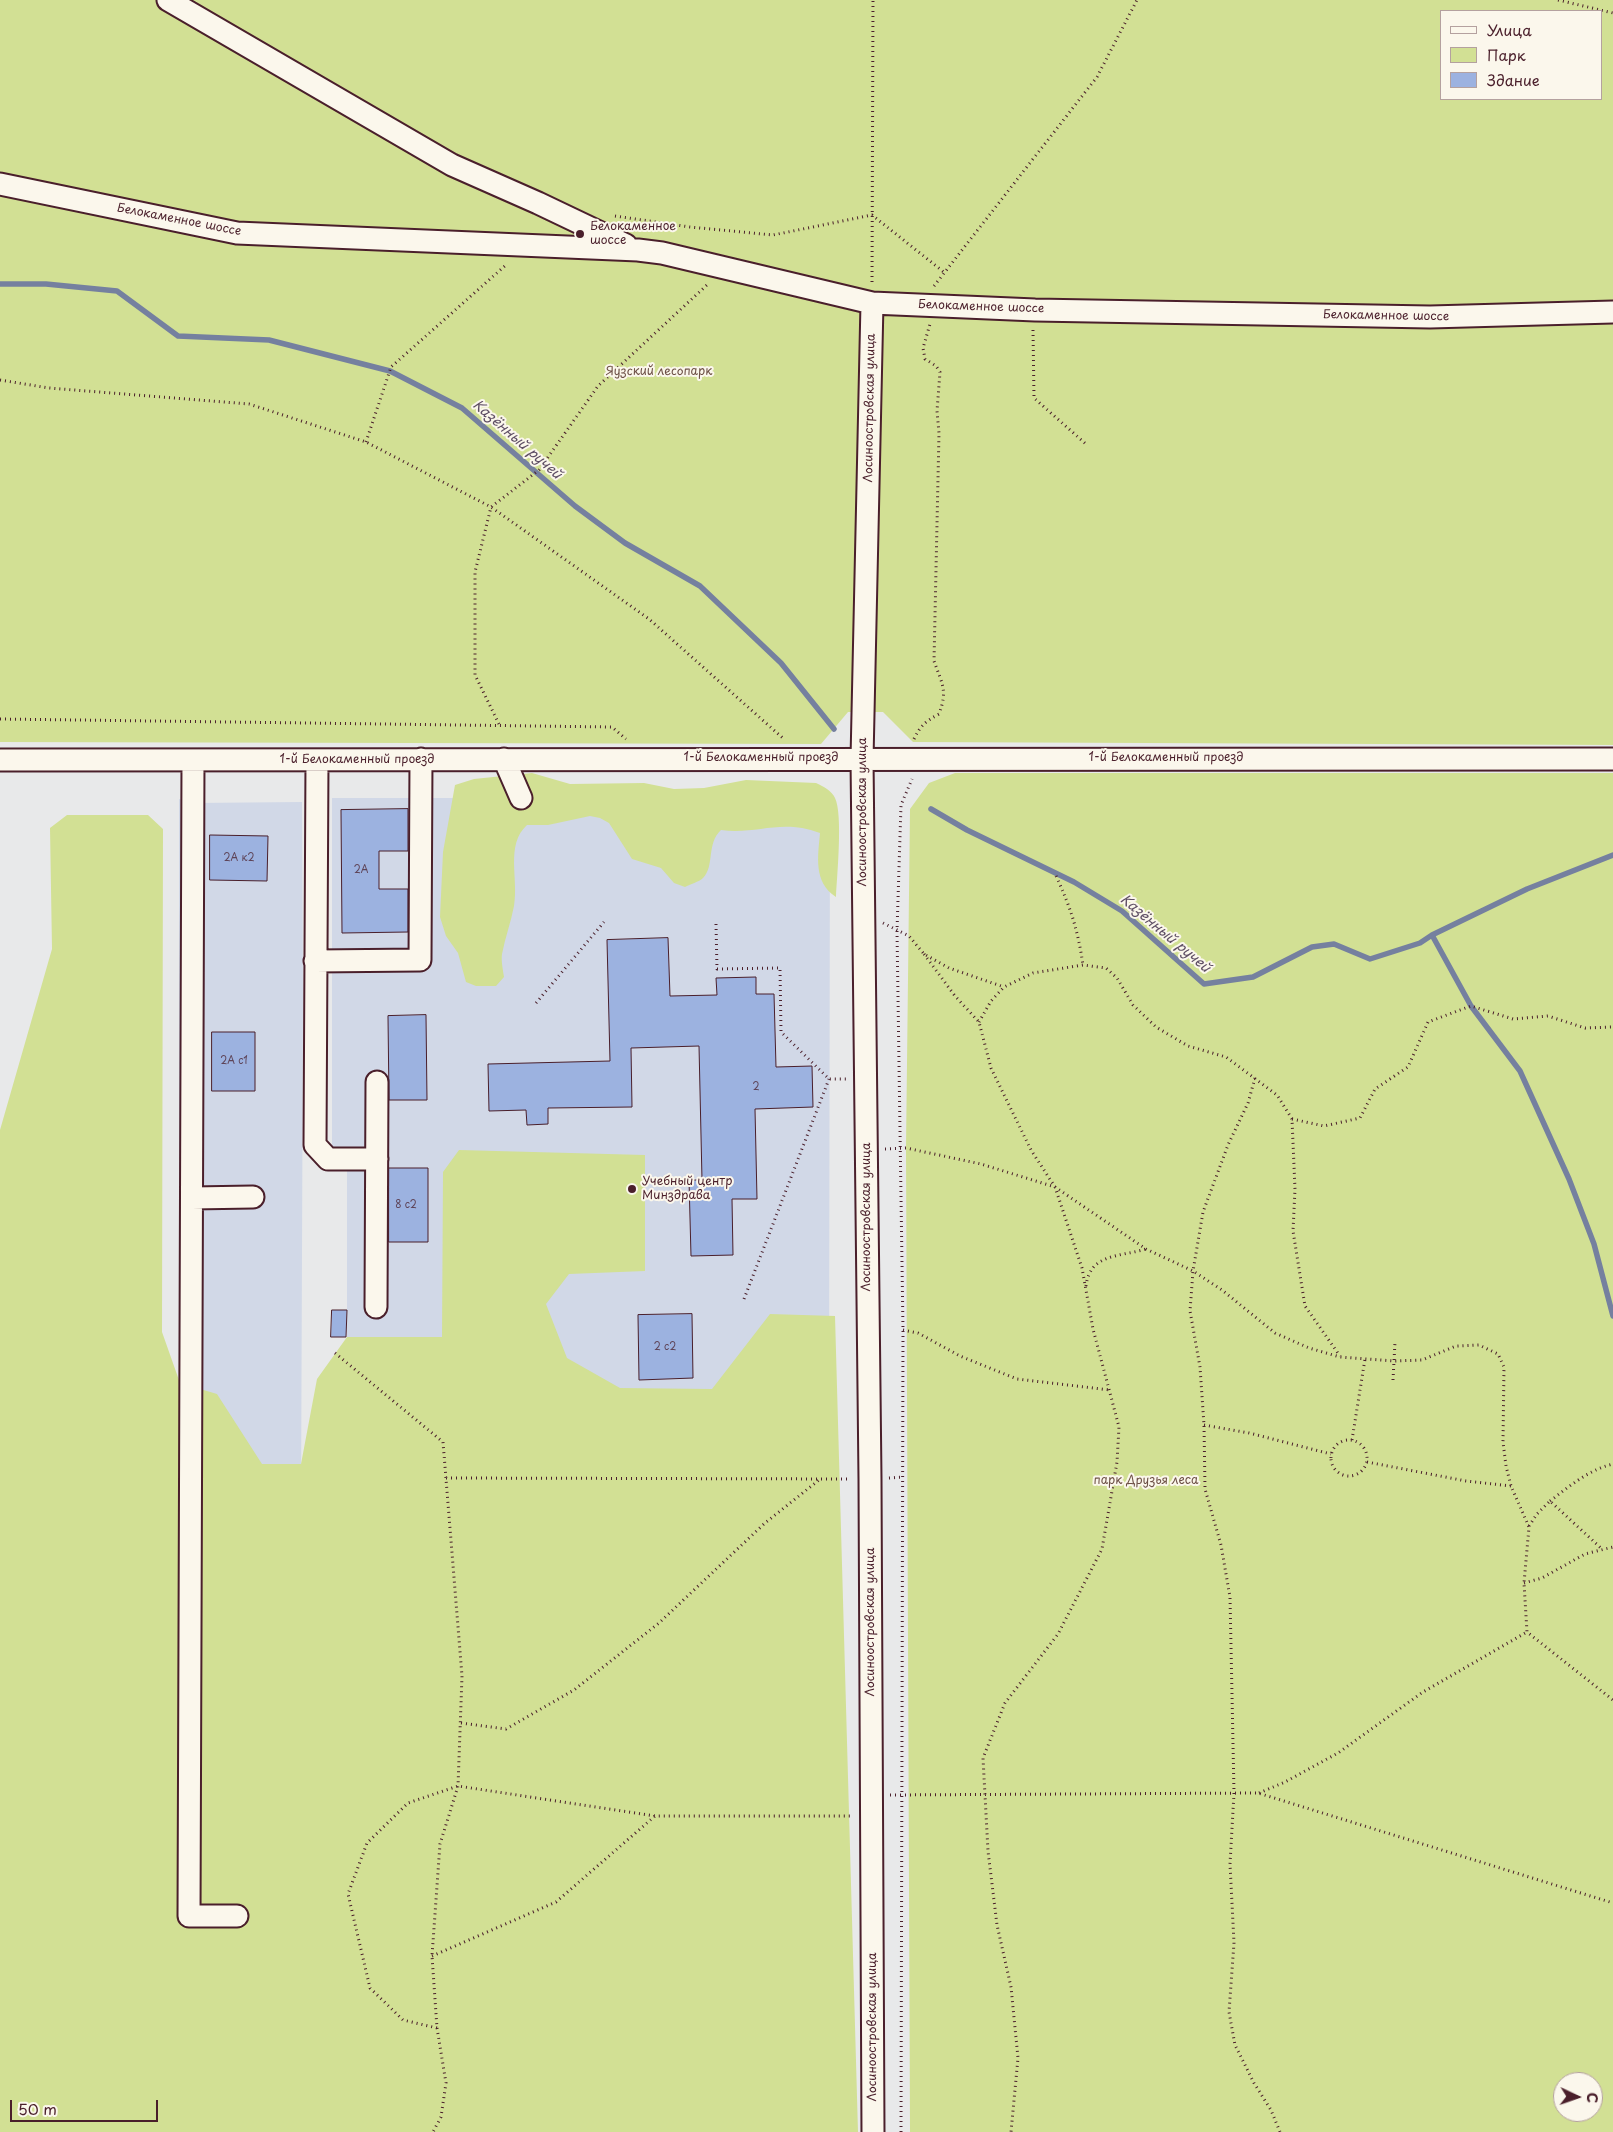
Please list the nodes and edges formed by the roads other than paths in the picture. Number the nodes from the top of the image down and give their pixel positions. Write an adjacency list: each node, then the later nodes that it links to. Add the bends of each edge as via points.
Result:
1 (168, 0): 3 (street, via 452,165)
2 (0, 184): 3 (street, Белокаменное шоссе, via 237,233)
3 (638, 250): 4 (street, Белокаменное шоссе)
4 (872, 303): 5 (street, Белокаменное шоссе, via 1034,310 1430,317); 8 (street, Лосиноостровская улица)
5 (1613, 312)
6 (421, 759): 7 (street, 1-й Белокаменный проезд); 12 (street, 1-й Белокаменный проезд); 14 (street, via 420,960)
7 (504, 759): 8 (street, 1-й Белокаменный проезд); 13 (street)
8 (862, 759): 9 (street, 1-й Белокаменный проезд); 21 (street, Лосиноостровская улица)
9 (1613, 759)
10 (0, 760): 11 (street, 1-й Белокаменный проезд)
11 (193, 760): 12 (street, 1-й Белокаменный проезд); 18 (street)
12 (317, 760): 14 (street)
13 (520, 798)
14 (315, 961): 16 (street, via 315,1145 328,1159)
15 (377, 1082): 16 (street)
16 (377, 1159): 19 (street)
17 (253, 1197): 18 (street)
18 (192, 1198): 20 (street, via 189,1916)
19 (376, 1307)
20 (237, 1916)
21 (873, 2132)

